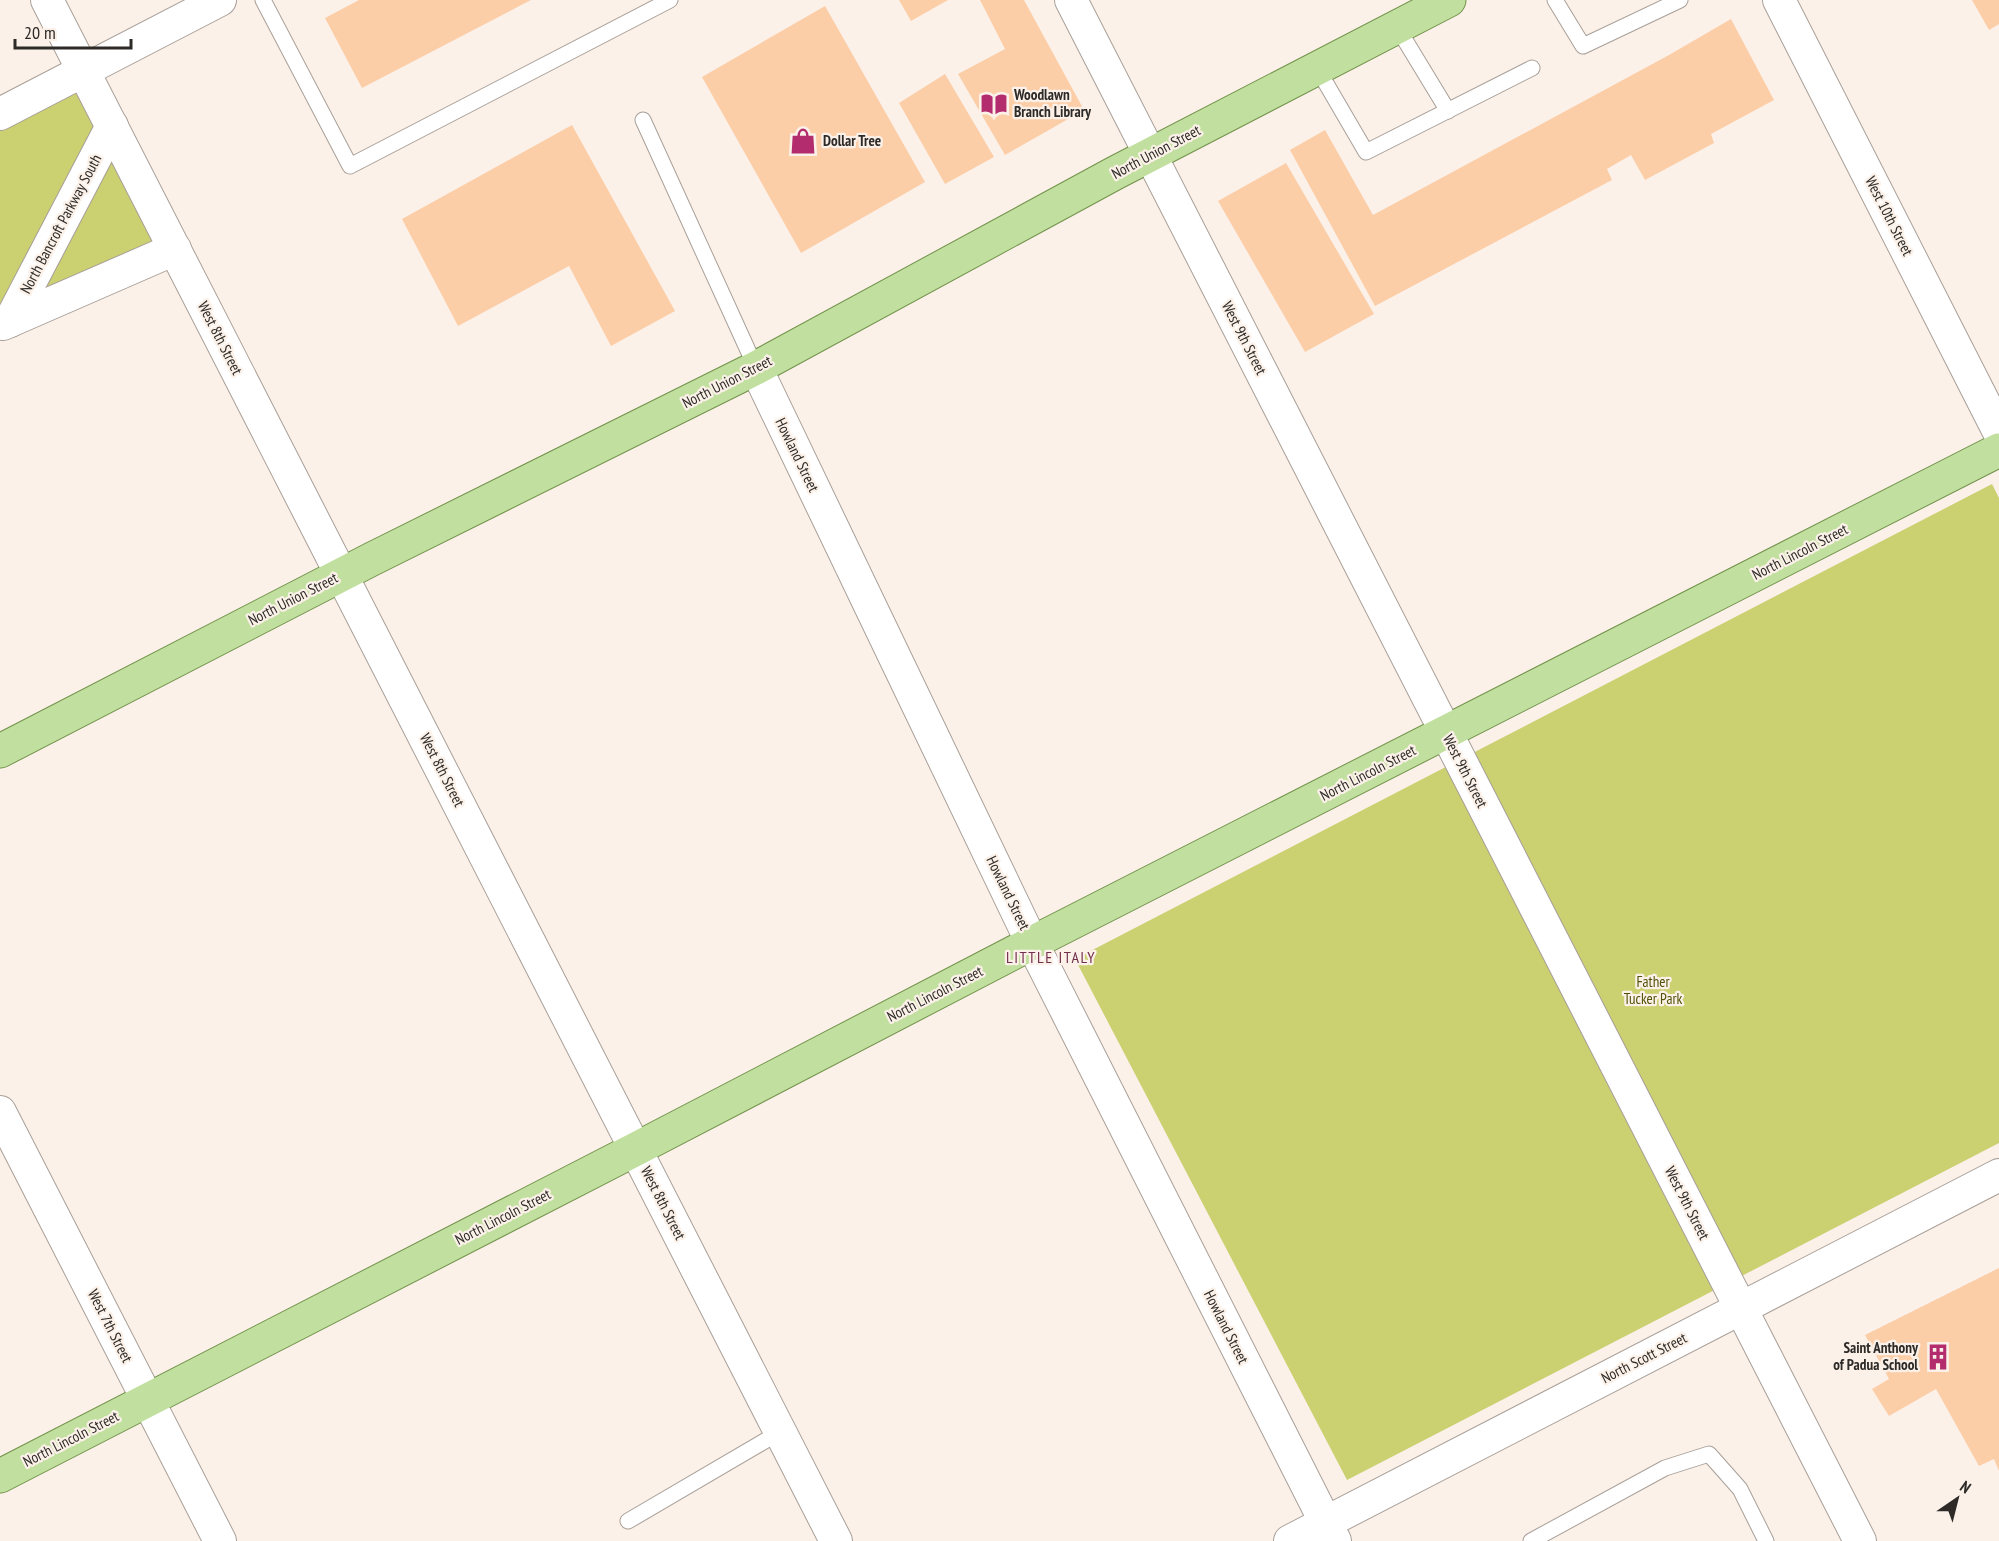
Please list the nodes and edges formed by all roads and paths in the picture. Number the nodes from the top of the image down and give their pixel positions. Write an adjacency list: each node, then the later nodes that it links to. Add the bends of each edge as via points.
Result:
1 (47, 0): 13 (street, West 8th Street)
2 (220, 0): 13 (street)
3 (263, 0): 4 (lane, via 350,166)
4 (670, 0)
5 (1071, 0): 18 (street, West 9th Street)
6 (1449, 0): 10 (main road, North Union Street)
7 (1555, 0): 8 (lane, via 1582,46)
8 (1680, 0)
9 (1779, 0): 22 (street, West 10th Street)
10 (1397, 27): 11 (main road, North Union Street); 14 (lane)
11 (1317, 68): 14 (lane, via 1366,152); 18 (main road, North Union Street)
12 (1532, 68): 14 (lane)
13 (84, 71): 15 (street); 17 (street, West 8th Street)
14 (1448, 111)
15 (0, 114)
16 (643, 120): 21 (lane)
17 (112, 126): 19 (street, West 8th Street); 20 (street, North Bancroft Parkway South)
18 (1150, 155): 21 (main road, North Union Street); 25 (street, West 9th Street)
19 (175, 249): 20 (street, North Bancroft Parkway South); 24 (street, West 8th Street)
20 (5, 323)
21 (756, 368): 24 (main road, North Union Street); 27 (street, Howland Street)
22 (1999, 432)
23 (1999, 450): 25 (main road, North Lincoln Street)
24 (341, 574): 26 (main road, North Union Street); 29 (street, West 8th Street)
25 (1446, 733): 27 (main road, North Lincoln Street); 31 (street, West 9th Street)
26 (0, 751)
27 (1032, 943): 29 (main road, North Lincoln Street); 36 (street, Howland Street)
28 (0, 1112): 32 (street, West 7th Street)
29 (636, 1149): 32 (main road, North Lincoln Street); 33 (street, West 8th Street)
30 (1999, 1175): 31 (street, North Scott Street)
31 (1741, 1308): 36 (street, North Scott Street); 37 (street, West 9th Street)
32 (148, 1400): 34 (main road, North Lincoln Street); 38 (street, West 7th Street)
33 (780, 1432): 35 (lane); 39 (street, West 8th Street)
34 (0, 1476)
35 (628, 1521)
36 (1330, 1532): 40 (street, North Scott Street)
37 (1858, 1540)
38 (220, 1541)
39 (836, 1541)
40 (1290, 1541)
41 (1531, 1541): 42 (lane, via 1665,1468 1709,1454 1740,1489)
42 (1766, 1541)

